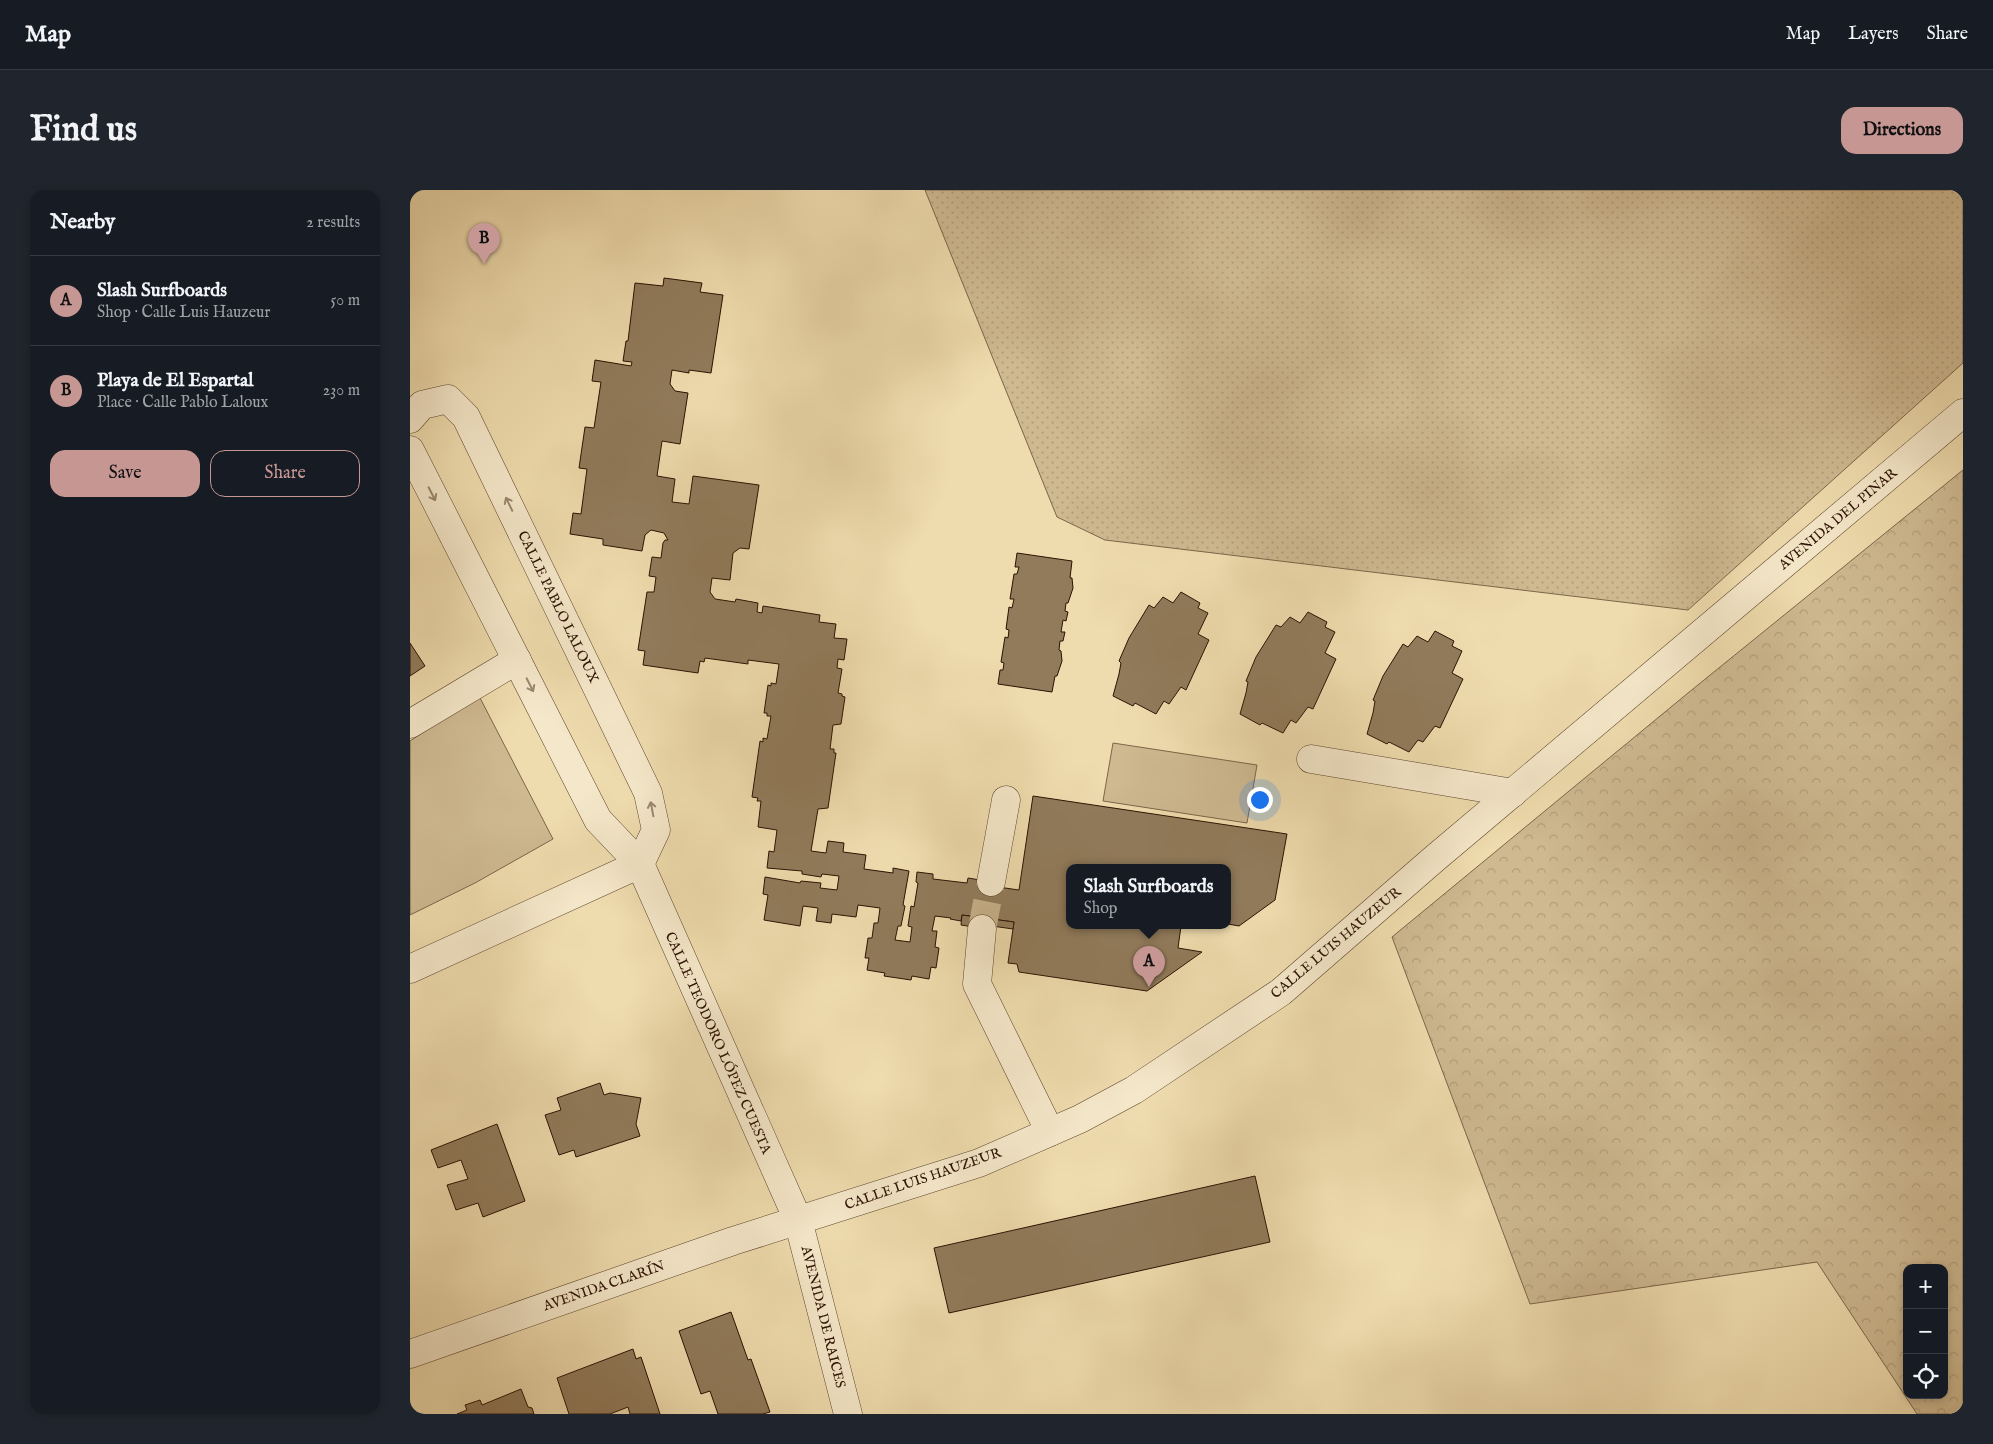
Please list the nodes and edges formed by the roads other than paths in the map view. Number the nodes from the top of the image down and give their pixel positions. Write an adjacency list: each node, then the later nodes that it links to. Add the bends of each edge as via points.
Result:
1 (1963, 413): 4 (street, AVENIDA DEL PINAR)
2 (410, 419): 10 (street, CALLE PABLO LALOUX, one-way to 2, via 656,830 648,793 466,416 448,399 422,405)
3 (410, 450): 5 (street, one-way to 5)
4 (1712, 626): 8 (street, CALLE LUIS HAUZEUR)
5 (517, 660): 6 (street); 10 (street, one-way to 10, via 598,820)
6 (410, 724)
7 (1311, 759): 8 (street)
8 (1513, 793): 14 (street, CALLE LUIS HAUZEUR, via 1281,992 1134,1090)
9 (1006, 800): 11 (street)
10 (640, 864): 13 (street); 15 (street, CALLE TEODORO LÓPEZ CUESTA)
11 (991, 882)
12 (982, 928): 14 (street, via 977,984)
13 (410, 969)
14 (1050, 1132): 15 (street, CALLE LUIS HAUZEUR, via 979,1163)
15 (798, 1220): 16 (street, AVENIDA CLARÍN); 17 (street, AVENIDA DE RAICES)
16 (410, 1354)
17 (848, 1414)

